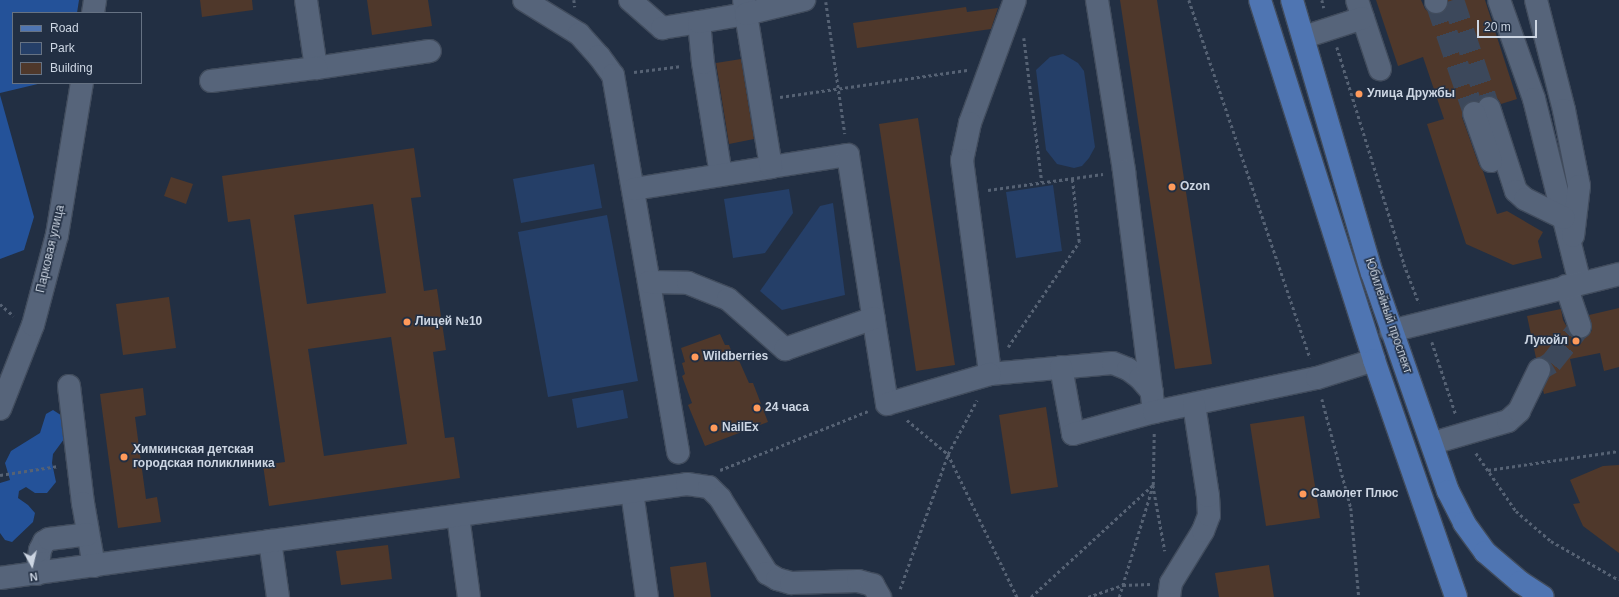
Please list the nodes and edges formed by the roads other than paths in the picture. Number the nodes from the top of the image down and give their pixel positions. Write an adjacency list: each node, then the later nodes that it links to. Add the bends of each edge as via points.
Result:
1 (95, 0): 14 (street)
2 (306, 0): 18 (street)
3 (524, 0): 25 (street, via 579,34 600,56 613,75)
4 (630, 0): 15 (street, via 662,28)
5 (804, 0): 12 (street)
6 (1015, 0): 37 (street, via 970,124 962,160)
7 (1097, 0): 39 (street, via 1124,171)
8 (1260, 0): 34 (main road, Юбилейный проспект)
9 (1292, 0): 16 (main road, Юбилейный проспект)
10 (1499, 0): 26 (street, via 1534,99)
11 (1536, 0): 27 (street, via 1564,110 1579,186)
12 (745, 7): 15 (street); 23 (street)
13 (1360, 9): 16 (street); 19 (street)
14 (93, 12)
15 (699, 22): 24 (street)
16 (1304, 37): 33 (main road, Юбилейный проспект)
17 (430, 51): 18 (street)
18 (316, 68): 20 (street)
19 (1380, 69)
20 (211, 81)
21 (82, 84): 41 (street, Парковая улица, via 57,235 33,325)
22 (1481, 111): 26 (street, via 1516,191 1525,199)
23 (771, 167): 24 (street); 31 (street, via 848,155)
24 (721, 175): 25 (street)
25 (634, 189): 29 (street)
26 (1564, 218): 27 (street)
27 (1572, 251): 30 (street)
28 (1619, 274): 30 (street)
29 (649, 282): 31 (street, via 688,284 728,299 785,349); 43 (street)
30 (1573, 285): 32 (street); 33 (street)
31 (874, 318): 37 (street, via 887,404)
32 (1580, 326)
33 (1391, 331): 42 (main road, Юбилейный проспект)
34 (1374, 360): 40 (street, via 1317,378); 48 (main road, Юбилейный проспект)
35 (1060, 367): 37 (street); 39 (street, via 1113,363 1128,369 1140,378); 39 (street, via 1073,434)
36 (1539, 370): 42 (street, via 1519,411 1508,421)
37 (990, 374)
38 (69, 386): 46 (street)
39 (1153, 402): 40 (street)
40 (1194, 404): 52 (street, via 1209,515 1203,531)
41 (0, 409)
42 (1433, 444): 59 (main road, Юбилейный проспект, via 1448,491 1468,529 1485,552 1520,582)
43 (678, 452)
44 (632, 492): 45 (street); 53 (street, via 687,484 709,487 720,498 767,573 777,579 791,584 858,580); 56 (street)
45 (458, 516): 47 (street); 55 (street)
46 (88, 534): 49 (street); 50 (street, via 44,542)
47 (270, 541): 49 (street); 54 (street)
48 (1438, 544): 57 (main road); 58 (main road, Юбилейный проспект)
49 (94, 566): 50 (street)
50 (36, 574): 51 (street)
51 (0, 578)
52 (1170, 590)
53 (889, 593)
54 (278, 597)
55 (469, 597)
56 (647, 597)
57 (1445, 597)
58 (1456, 597)
59 (1543, 597)

